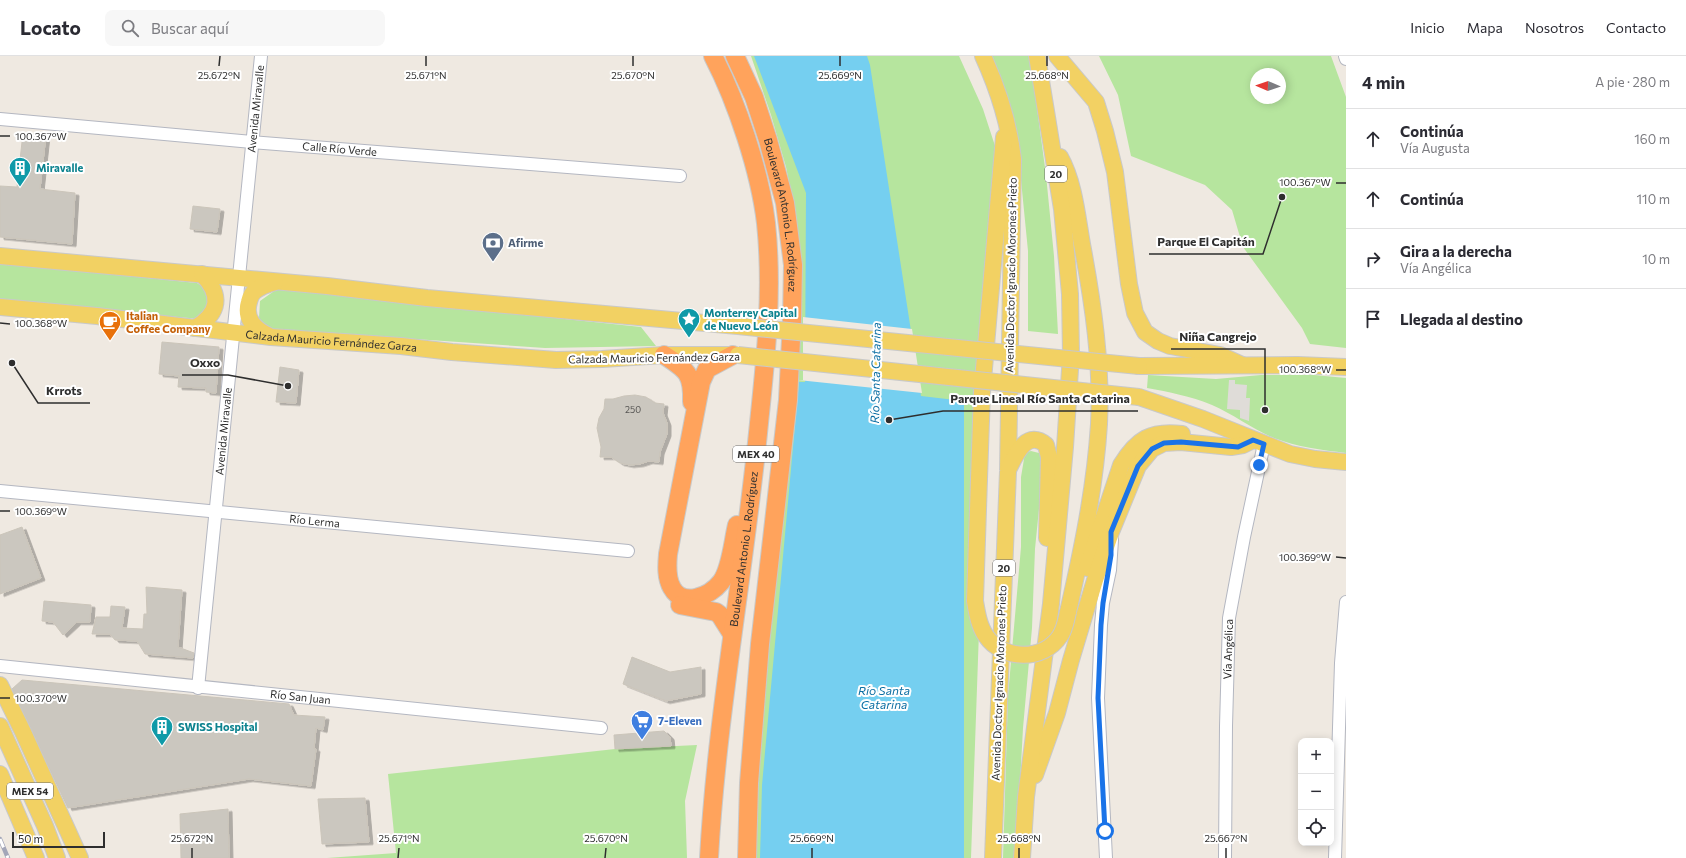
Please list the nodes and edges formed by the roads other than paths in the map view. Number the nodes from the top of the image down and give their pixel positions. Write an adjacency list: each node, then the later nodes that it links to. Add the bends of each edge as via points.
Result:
1 (261, 56): 11 (street, Avenida Miravalle)
2 (713, 56): 29 (highway, Boulevard Antonio L. Rodríguez / MEX 40, via 745,136 757,176 766,221 769,300)
3 (735, 56): 51 (highway, Boulevard Antonio L. Rodríguez / MEX 40, via 754,97 768,140 785,203 793,265 788,400 760,644)
4 (983, 56): 10 (main road, Avenida Doctor Ignacio Morones Prieto / 20, via 993,77)
5 (1037, 56): 12 (main road, 20)
6 (1057, 56): 24 (main road, via 1096,102 1106,131 1115,172 1129,284 1135,313 1145,332 1170,346 1220,355)
7 (1345, 56): 8 (street)
8 (1346, 59)
9 (0, 119): 11 (street, Calle Río Verde)
10 (1007, 122): 30 (main road, Avenida Doctor Ignacio Morones Prieto / 20, via 1013,159); 37 (main road, bridge, via 1002,151 982,392 975,601 981,627 987,638 1012,655 1038,653 1049,648 1060,636)
11 (252, 142): 13 (street, Calle Río Verde); 16 (street, Avenida Miravalle)
12 (1051, 142): 36 (main road, 20, via 1062,209 1070,294 1071,354 1066,448); 37 (main road, via 1063,162 1068,177 1085,259 1098,371 1099,406 1092,491)
13 (680, 176)
14 (0, 256): 15 (main road)
15 (202, 274): 16 (main road); 19 (main road, via 211,284 215,303 214,310 206,321)
16 (239, 278): 17 (main road); 20 (street, Avenida Miravalle)
17 (276, 281): 21 (main road, via 254,292 247,309 256,328); 24 (main road, bridge, via 427,298 1139,366)
18 (0, 307): 19 (main road, Calzada Mauricio Fernández Garza)
19 (195, 328): 20 (main road, Calzada Mauricio Fernández Garza)
20 (233, 332): 21 (main road, Calzada Mauricio Fernández Garza); 32 (street, Avenida Miravalle)
21 (269, 336): 22 (main road, Calzada Mauricio Fernández Garza, via 556,360)
22 (664, 355): 23 (main road, Calzada Mauricio Fernández Garza); 38 (highway, via 684,369 692,386 689,420 659,556 659,581 666,594 677,603 690,608 710,610 720,615)
23 (736, 355): 26 (main road, Calzada Mauricio Fernández Garza, bridge, via 1139,397); 29 (highway, via 707,369 701,382 668,554 668,578 671,587 681,597 692,599 704,596 712,592 722,581 728,567 740,508)
24 (1242, 365): 25 (main road)
25 (1346, 367)
26 (1258, 442): 27 (main road, via 1238,447); 28 (main road, Calzada Mauricio Fernández Garza, via 1290,454); 55 (street, Vía Angélica, via 1230,618)
27 (1216, 445): 33 (main road, via 1170,442 1152,449 1138,466); 37 (main road, via 1194,436 1158,433 1137,443 1128,453 1121,465 1080,591 1075,604)
28 (1346, 462)
29 (755, 463): 38 (highway, Boulevard Antonio L. Rodríguez / MEX 40)
30 (1008, 472): 36 (main road, via 1024,444 1030,440 1039,440 1046,445 1049,457 1047,554); 52 (main road, Avenida Doctor Ignacio Morones Prieto / 20)
31 (0, 491): 32 (street, Río Lerma)
32 (215, 512): 34 (street, Río Lerma); 41 (street, Avenida Miravalle)
33 (1111, 532): 45 (main road, via 1073,653 1057,714); 54 (street, via 1111,555 1103,603 1098,691)
34 (628, 551)
35 (1346, 602): 46 (street, via 1341,663)
36 (1050, 604): 45 (main road, 20)
37 (1068, 612)
38 (732, 634): 50 (highway, Boulevard Antonio L. Rodríguez / MEX 40, via 724,691)
39 (0, 666): 41 (street, Río San Juan)
40 (0, 685): 49 (main road)
41 (198, 688): 43 (street, Río San Juan)
42 (0, 726): 48 (main road, MEX 54)
43 (601, 728)
44 (0, 774): 47 (main road, MEX 54)
45 (1026, 797): 53 (main road, 20)
46 (1341, 823): 56 (street)
47 (36, 858)
48 (57, 858)
49 (80, 858)
50 (709, 858)
51 (746, 858)
52 (993, 858)
53 (1022, 858)
54 (1106, 858)
55 (1225, 858)
56 (1335, 858)

